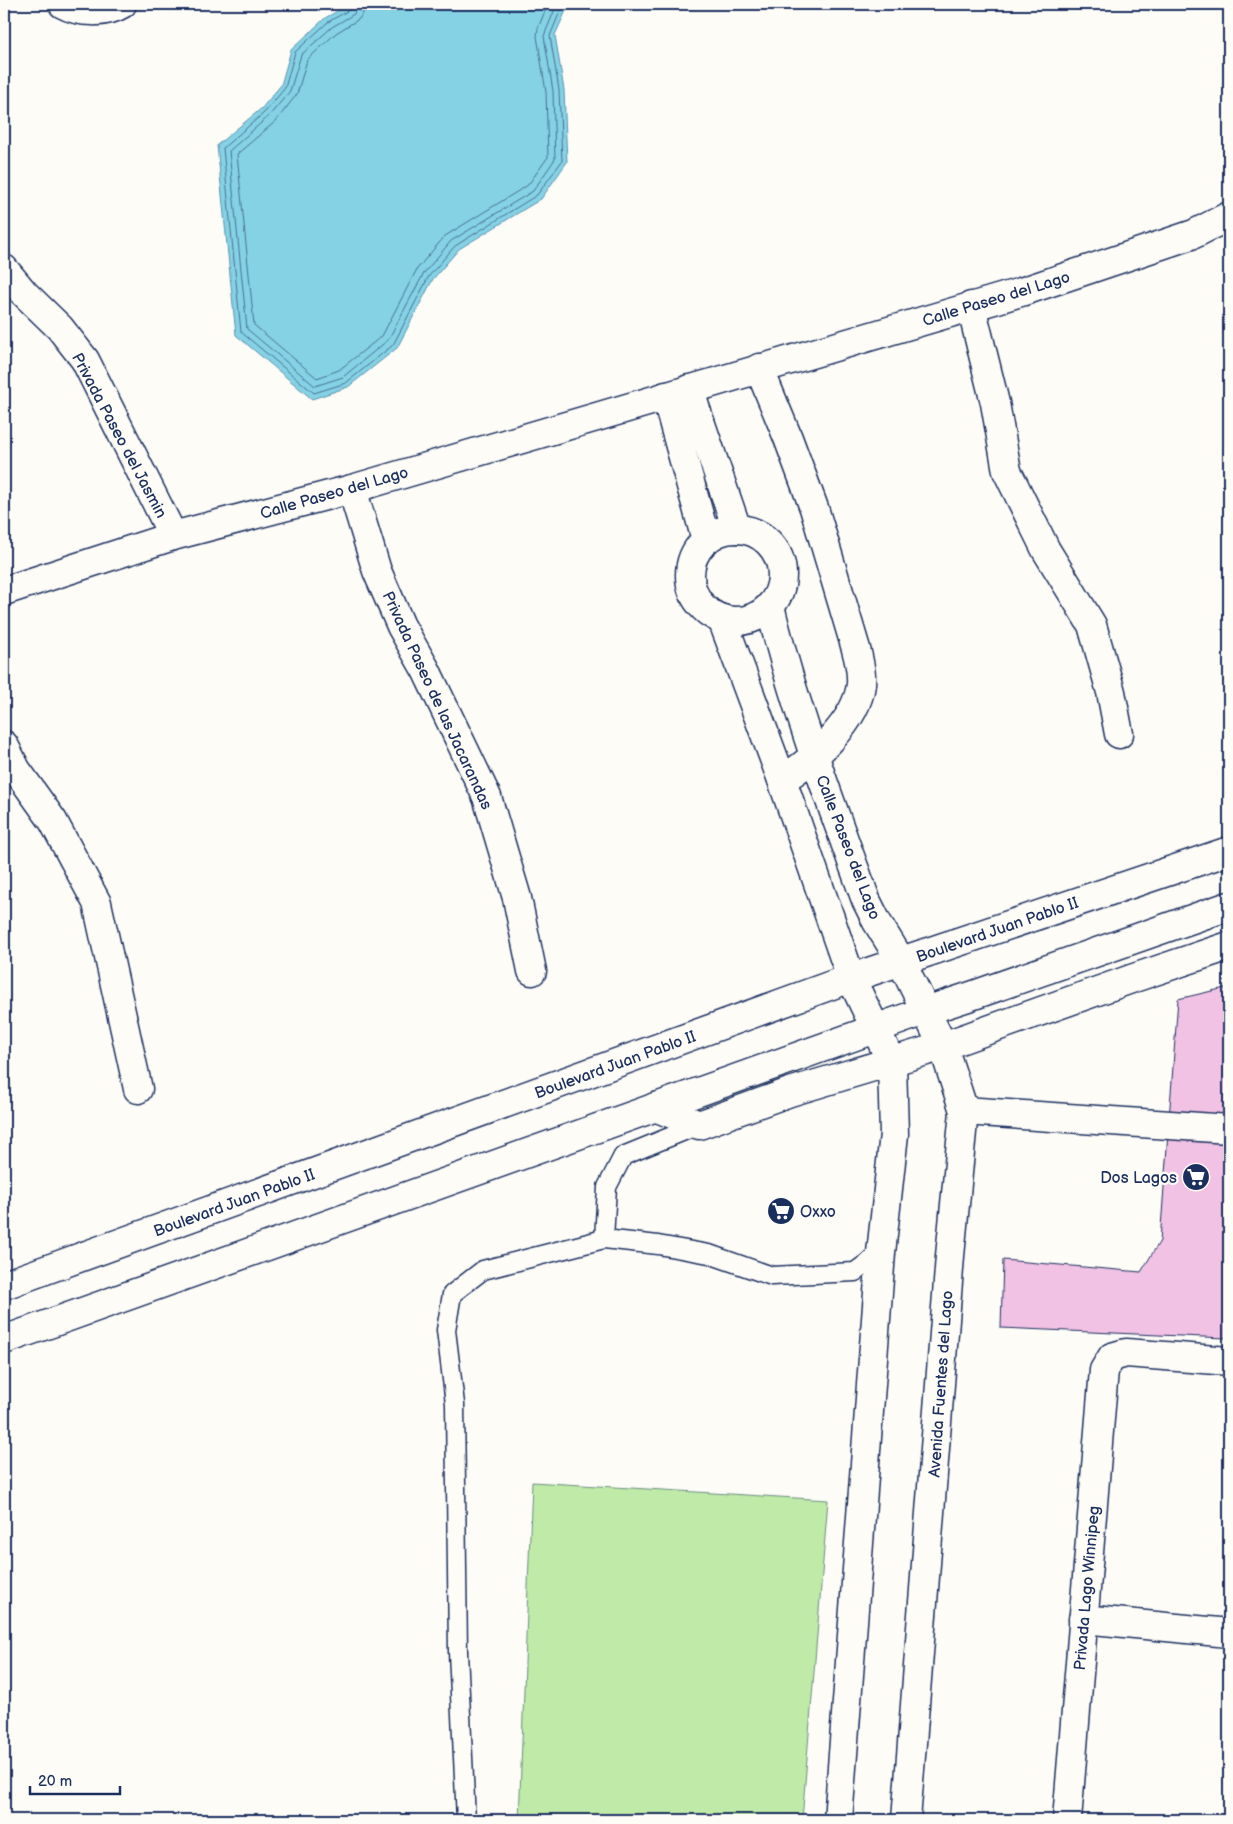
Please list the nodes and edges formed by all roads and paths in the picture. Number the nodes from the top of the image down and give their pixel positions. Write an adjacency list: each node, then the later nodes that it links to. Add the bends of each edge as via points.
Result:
1 (63, 4): 2 (street, via 72,9 96,11)
2 (122, 4)
3 (1229, 216): 5 (street, Calle Paseo del Lago, via 1194,234)
4 (4, 269): 10 (street, Privada Paseo del Jasmin, via 60,328 85,360)
5 (971, 306): 6 (street, Calle Paseo del Lago); 15 (street, via 995,403 1007,471 1046,550 1092,625)
6 (759, 368): 7 (street, Calle Paseo del Lago); 17 (street, Calle Paseo del Lago, via 814,508 860,669 861,682 855,704 842,727)
7 (678, 392): 8 (street, Calle Paseo del Lago); 9 (street); 11 (street)
8 (352, 488): 10 (street, Calle Paseo del Lago); 23 (street, Privada Paseo de las Jacarandas, via 377,571 401,626 426,670 487,797 517,898)
9 (737, 529): 11 (street, via 721,532); 13 (street, via 762,537 778,557 781,583)
10 (173, 536): 12 (street, Calle Paseo del Lago)
11 (706, 540): 14 (street, via 696,552 690,568 691,584 697,600)
12 (4, 591)
13 (770, 606): 14 (street, via 756,616 739,621); 17 (street, Calle Paseo del Lago)
14 (722, 619): 18 (street)
15 (1119, 734)
16 (4, 745): 29 (street, via 16,769 53,821 97,903)
17 (814, 756): 18 (street, Calle Paseo del Lago); 22 (street, Calle Paseo del Lago, via 866,900)
18 (782, 780): 24 (street)
19 (1229, 851): 22 (street, Boulevard Juan Pablo II)
20 (1229, 906): 25 (street)
21 (1229, 946): 27 (street)
22 (901, 961): 24 (street, Boulevard Juan Pablo II); 25 (street, Avenida Fuentes del Lago)
23 (532, 971)
24 (851, 978): 26 (street); 36 (street, Boulevard Juan Pablo II)
25 (925, 1011): 26 (street); 27 (street, Avenida Fuentes del Lago)
26 (876, 1029): 28 (street); 30 (street)
27 (943, 1046): 28 (street); 31 (street, Avenida Fuentes del Lago)
28 (892, 1063): 32 (street, via 790,1092); 35 (street, via 894,1134)
29 (138, 1089)
30 (655, 1107): 32 (street); 37 (street)
31 (964, 1111): 33 (street); 43 (street, Avenida Fuentes del Lago)
32 (699, 1125): 34 (lane, via 623,1156 607,1187)
33 (1229, 1128)
34 (604, 1239): 35 (lane, via 709,1254 772,1276 855,1272); 41 (lane, via 483,1270 452,1294 446,1330 455,1404 458,1652)
35 (881, 1254): 42 (street)
36 (4, 1285)
37 (4, 1340)
38 (1229, 1361): 39 (street, Privada Lago Winnipeg, via 1126,1353 1112,1357 1104,1370)
39 (1083, 1620): 40 (street); 44 (street, Privada Lago Winnipeg)
40 (1229, 1633)
41 (466, 1820)
42 (838, 1820)
43 (906, 1820)
44 (1067, 1820)

